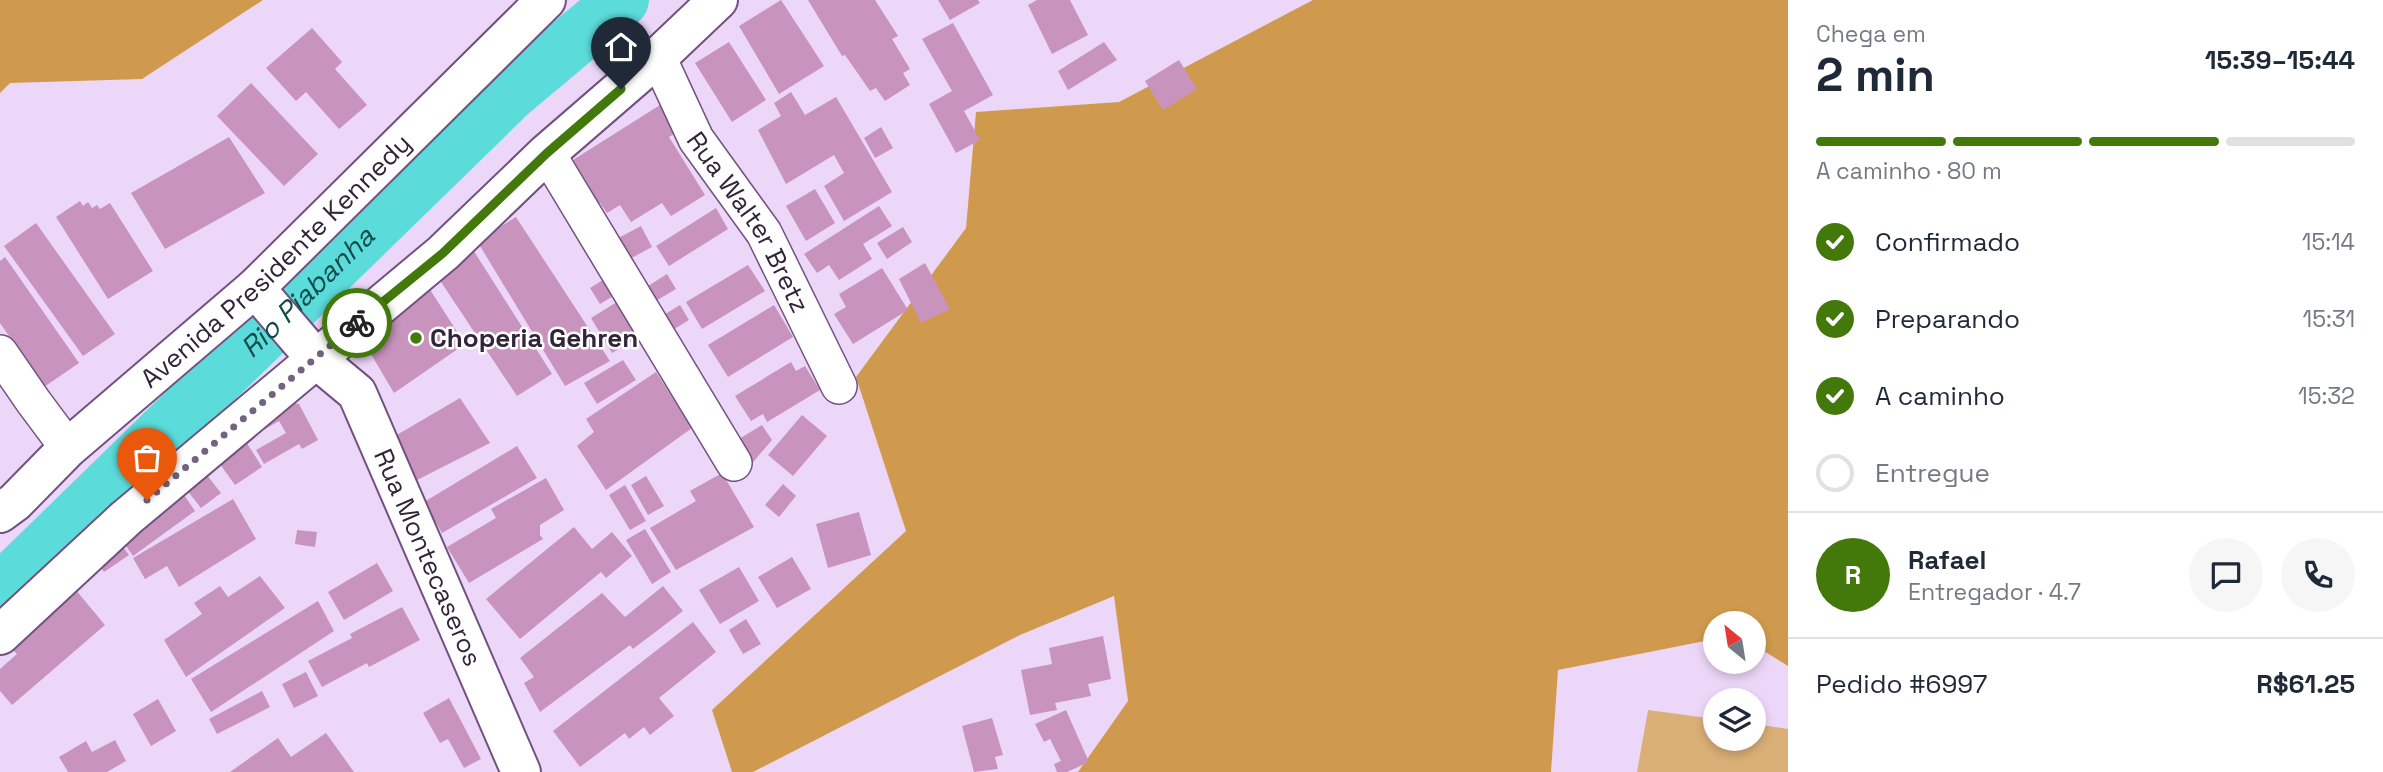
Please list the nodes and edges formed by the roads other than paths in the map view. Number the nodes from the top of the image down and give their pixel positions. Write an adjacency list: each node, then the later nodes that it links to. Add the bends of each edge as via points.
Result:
1 (546, 0): 5 (main road, Avenida Presidente Kennedy)
2 (718, 0): 3 (main road)
3 (658, 57): 4 (main road); 8 (street, Rua Walter Bretz, via 696,139 764,233)
4 (547, 153): 7 (main road, via 443,253); 10 (street)
5 (255, 288): 7 (main road, Rua Montecaseros); 9 (main road, Avenida Presidente Kennedy)
6 (0, 353): 9 (street)
7 (315, 358): 12 (main road, via 126,518); 13 (main road, Rua Montecaseros, via 357,393)
8 (839, 386)
9 (68, 447): 11 (main road, Avenida Presidente Kennedy)
10 (734, 463)
11 (0, 513)
12 (0, 635)
13 (521, 772)

